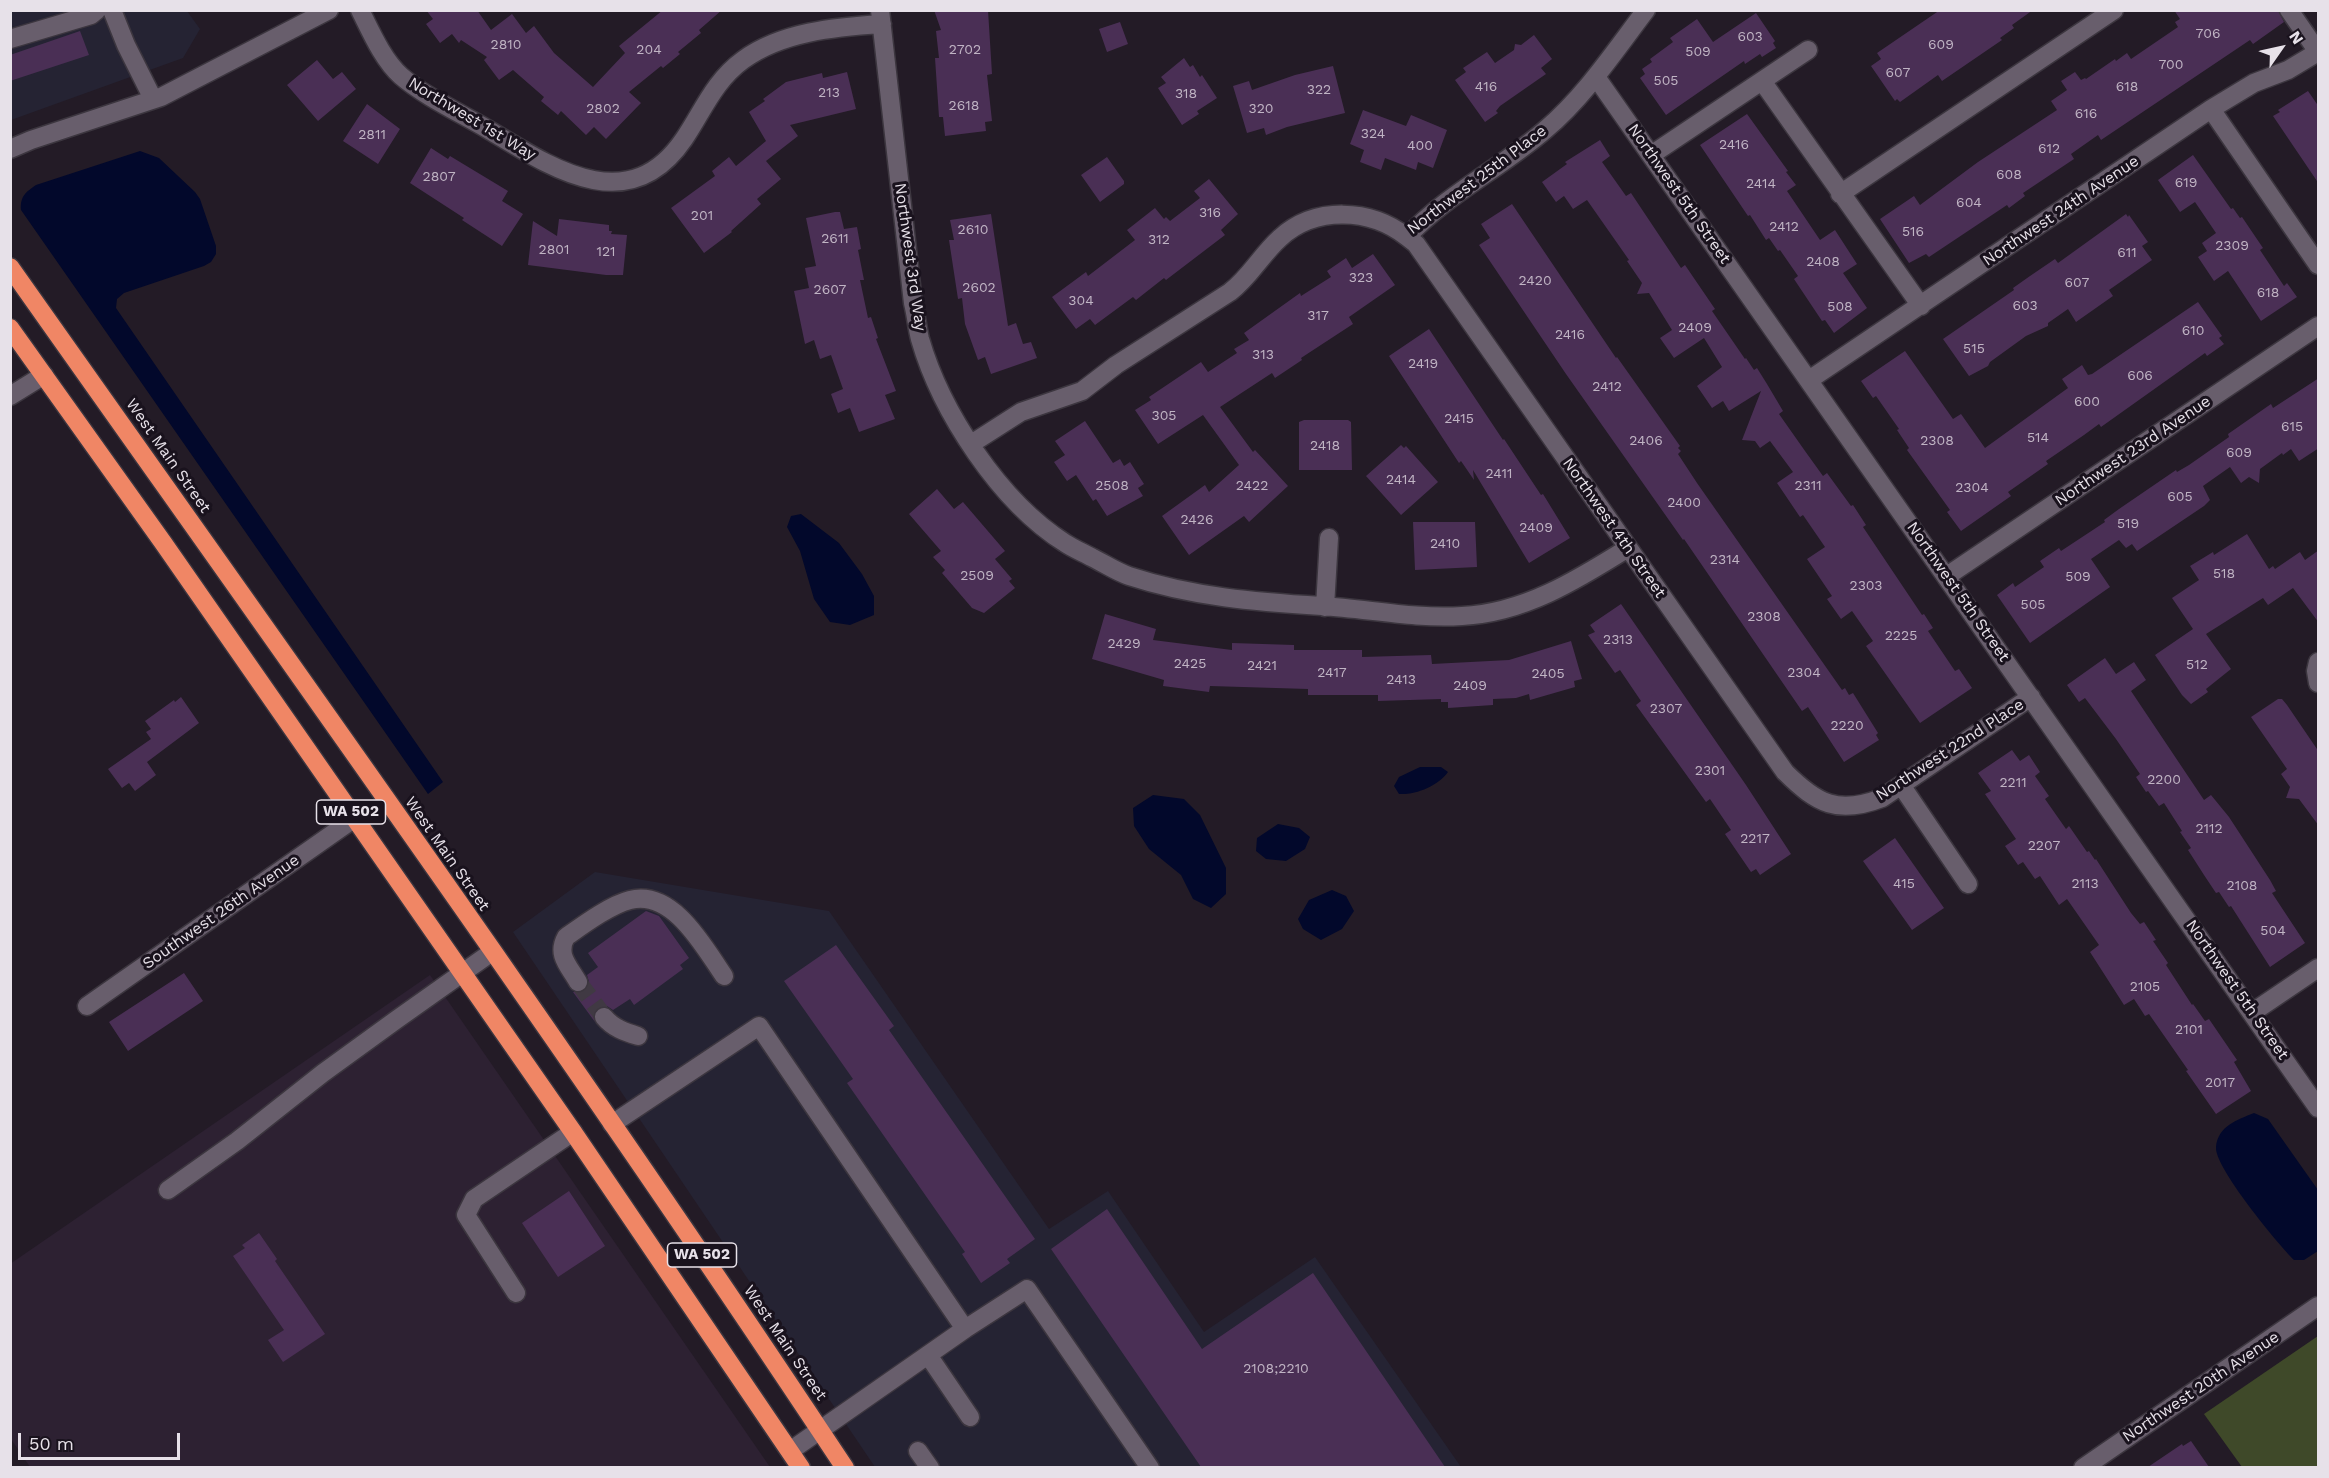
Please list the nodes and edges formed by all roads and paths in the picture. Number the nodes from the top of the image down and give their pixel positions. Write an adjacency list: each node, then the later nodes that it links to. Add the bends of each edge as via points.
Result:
1 (97, 10): 9 (street)
2 (112, 10): 14 (street)
3 (328, 10): 14 (street)
4 (360, 10): 8 (street, Northwest 1st Way, via 391,65 413,85 540,161 572,176 616,183 648,172 671,155 719,82 745,59 793,37)
5 (1647, 10): 12 (street, Northwest 25th Place)
6 (2114, 10): 18 (street)
7 (2289, 10): 11 (street)
8 (881, 17): 28 (street, Northwest 3rd Way, via 920,339 934,378)
9 (10, 39)
10 (1808, 50): 13 (street)
11 (2318, 52): 15 (street, Northwest 24th Avenue)
12 (1596, 77): 17 (street, Northwest 5th Street); 19 (street, Northwest 25th Place, via 1544,132 1440,205)
13 (1762, 81): 17 (street); 18 (street)
14 (153, 99): 16 (street)
15 (2211, 109): 20 (street); 22 (street, Northwest 24th Avenue)
16 (10, 149)
17 (1651, 155): 26 (street, Northwest 5th Street)
18 (1840, 194): 22 (street)
19 (1407, 237): 28 (street, Northwest 25th Place, via 1394,227 1359,216 1325,216 1296,226 1230,292 1116,364 1082,391 1021,412); 30 (street, Northwest 4th Street, via 1416,244)
20 (2319, 265)
21 (10, 267): 38 (highway, West Main Street / WA 502)
22 (1921, 306): 26 (street, Northwest 24th Avenue)
23 (2319, 326): 31 (street, Northwest 23rd Avenue)
24 (10, 328): 25 (highway, WA 502)
25 (44, 375): 27 (street); 36 (highway, WA 502)
26 (1809, 381): 31 (street, Northwest 5th Street)
27 (10, 396)
28 (971, 444): 32 (street, Northwest 3rd Way, via 1020,508 1064,543 1127,576 1199,594)
29 (1329, 538): 32 (street)
30 (1628, 548): 32 (street, Northwest 3rd Way, via 1563,588 1502,610 1463,616 1415,616); 35 (street, Northwest 4th Street, via 1785,772 1816,798)
31 (1947, 576): 33 (street, Northwest 5th Street)
32 (1325, 607)
33 (2031, 697): 34 (street, Northwest 22nd Place); 44 (street, Northwest 5th Street)
34 (1901, 784): 35 (street, Northwest 22nd Place, via 1867,804); 37 (street)
35 (1834, 805)
36 (355, 818): 40 (highway, WA 502); 43 (street, Southwest 26th Avenue)
37 (1968, 884)
38 (492, 952): 40 (street); 48 (highway, West Main Street / WA 502)
39 (2319, 968): 44 (street)
40 (462, 973): 49 (highway, WA 502); 50 (street)
41 (724, 976): 42 (street, via 669,907 632,899 566,937 562,955)
42 (578, 982)
43 (87, 1006)
44 (2253, 1012): 47 (street, Northwest 5th Street)
45 (604, 1017): 46 (street, via 623,1032)
46 (638, 1036)
47 (2319, 1108)
48 (612, 1124): 53 (street, via 759,1026); 56 (highway, West Main Street / WA 502)
49 (573, 1132): 51 (street, via 474,1199 466,1215); 57 (highway, WA 502)
50 (168, 1190)
51 (516, 1293)
52 (2319, 1306): 63 (street, Northwest 20th Avenue)
53 (965, 1329): 54 (street); 62 (street, via 1027,1288)
54 (928, 1355): 55 (street); 56 (street)
55 (970, 1417)
56 (820, 1430): 57 (street); 60 (highway, West Main Street / WA 502)
57 (790, 1450): 59 (highway, WA 502)
58 (918, 1451): 61 (street)
59 (801, 1467)
60 (845, 1467)
61 (930, 1467)
62 (1150, 1467)
63 (2083, 1467)

